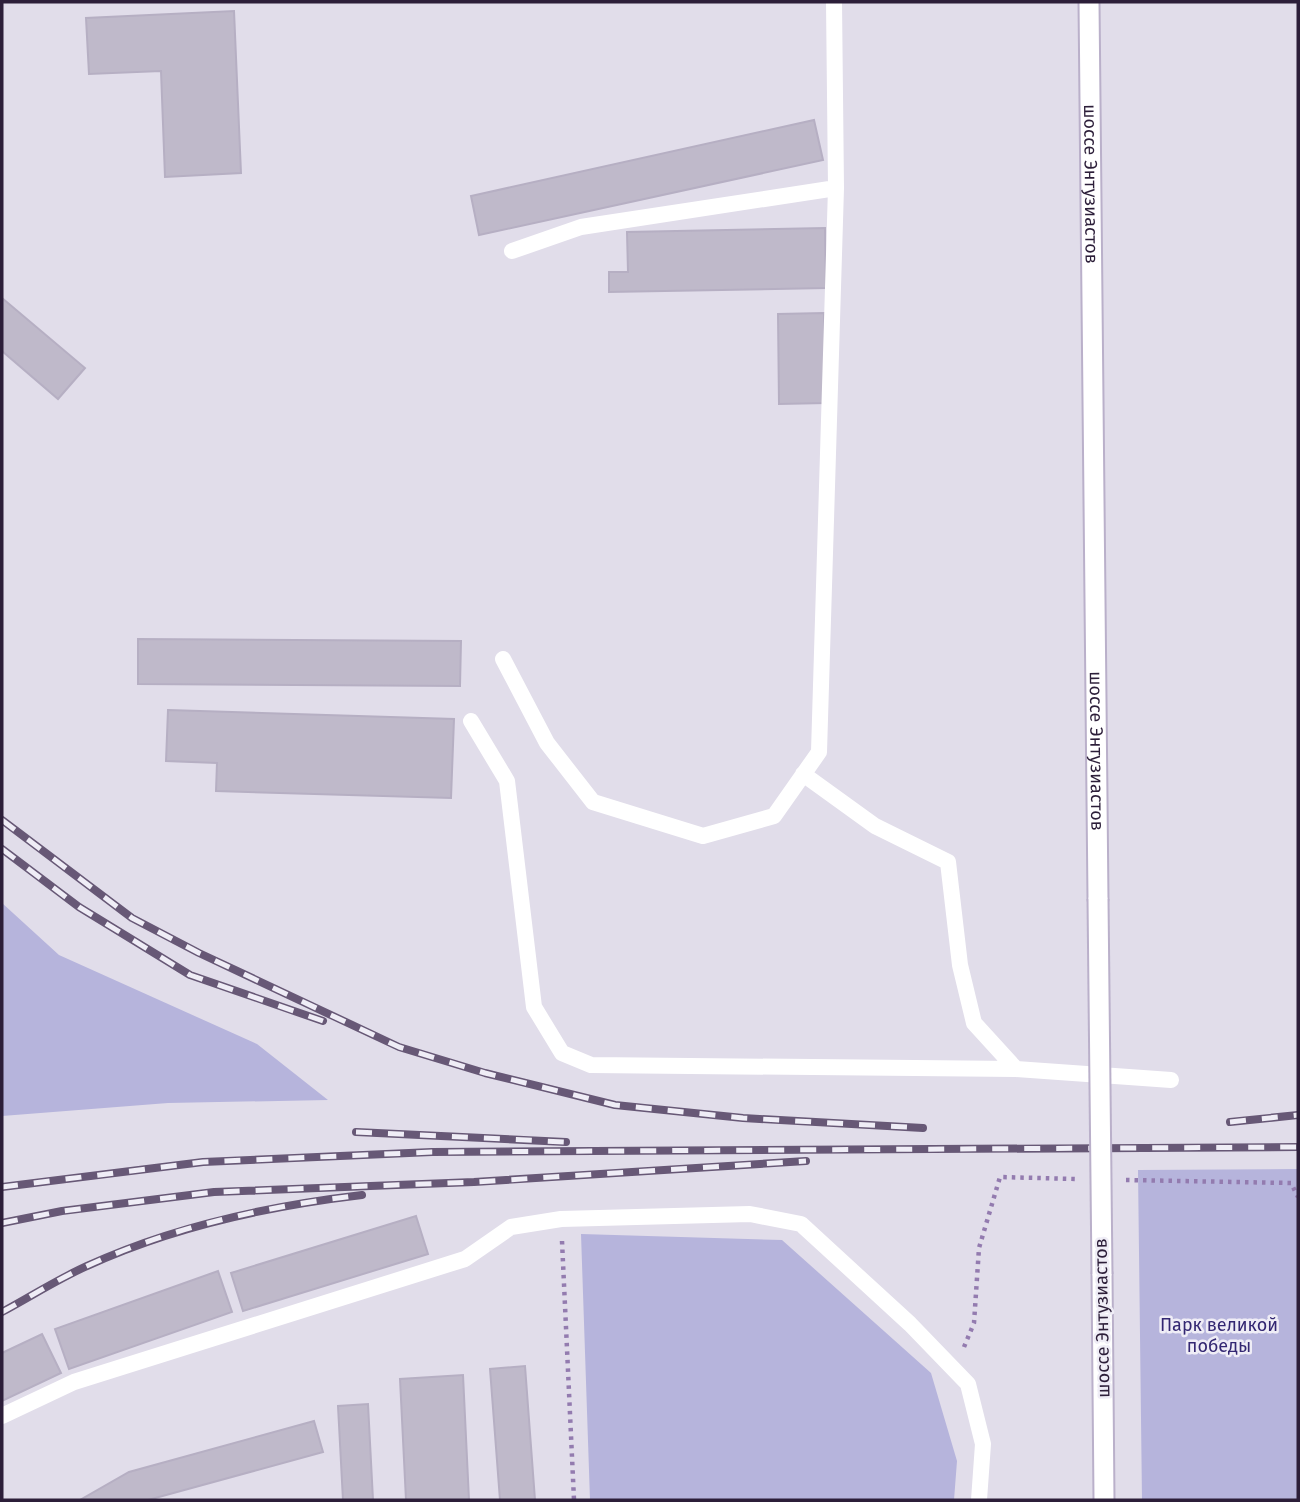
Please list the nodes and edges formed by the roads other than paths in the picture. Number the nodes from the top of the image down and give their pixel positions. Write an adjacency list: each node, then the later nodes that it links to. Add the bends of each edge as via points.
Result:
1 (834, 2): 3 (lane)
2 (1089, 2): 12 (main road, шоссе Энтузиастов, bridge)
3 (836, 188): 4 (lane, via 581,227); 7 (lane, via 819,752)
4 (512, 251)
5 (503, 659): 7 (lane, via 547,743 593,802 703,836 774,816)
6 (471, 721): 8 (lane, via 507,781 534,1007 562,1053 592,1065)
7 (803, 774): 8 (lane, via 875,826 948,862 960,965 974,1023)
8 (1016, 1069): 9 (lane)
9 (1171, 1080)
10 (2, 1416): 11 (lane, via 74,1382 465,1259 511,1227 561,1219 750,1214 801,1224 968,1384 983,1444)
11 (979, 1500)
12 (1104, 1500)

